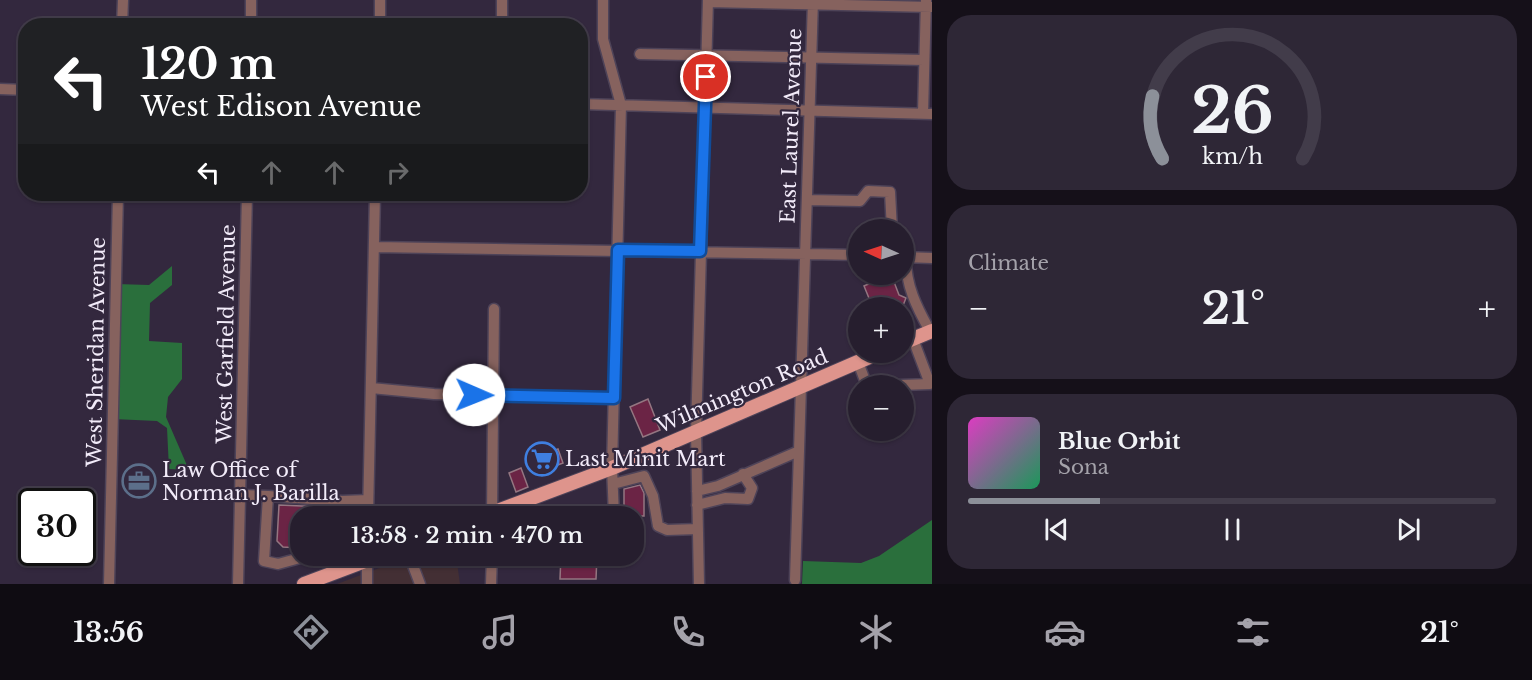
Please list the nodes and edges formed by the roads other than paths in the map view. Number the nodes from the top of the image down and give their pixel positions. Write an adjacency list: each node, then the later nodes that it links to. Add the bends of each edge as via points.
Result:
1 (123, 0): 9 (street)
2 (251, 0): 10 (street)
3 (380, 0): 11 (street)
4 (502, 0): 12 (street)
5 (603, 0): 20 (street, via 603,39)
6 (708, 1): 7 (street); 14 (street)
7 (813, 2): 8 (street); 15 (street, East Laurel Avenue)
8 (928, 5): 16 (street)
9 (122, 18)
10 (251, 18)
11 (380, 18)
12 (502, 18)
13 (640, 54): 14 (street)
14 (707, 55): 15 (street); 21 (street)
15 (812, 58): 16 (street); 22 (street, East Laurel Avenue)
16 (924, 60): 23 (street)
17 (0, 89): 18 (street)
18 (18, 90)
19 (588, 104): 20 (street)
20 (621, 105): 21 (street); 30 (street)
21 (705, 108): 22 (street); 31 (street)
22 (810, 110): 23 (street); 24 (street, East Laurel Avenue)
23 (928, 113)
24 (807, 200): 28 (street, via 860,201 868,191 890,192); 32 (street, East Laurel Avenue)
25 (118, 201): 72 (street, West Sheridan Avenue)
26 (247, 201): 53 (street, West Garfield Avenue)
27 (375, 201): 29 (street)
28 (891, 219)
29 (374, 247): 30 (street); 44 (street)
30 (618, 250): 31 (street); 46 (street)
31 (700, 251): 32 (street); 47 (street)
32 (805, 254): 33 (street); 43 (street, East Laurel Avenue)
33 (848, 255)
34 (914, 257): 35 (street)
35 (932, 258)
36 (910, 285): 38 (street)
37 (494, 309): 45 (street)
38 (931, 331): 39 (main road)
39 (914, 338)
40 (914, 353): 42 (street, via 930,384)
41 (856, 363): 43 (main road, Wilmington Road)
42 (914, 385)
43 (801, 387): 47 (main road, Wilmington Road); 48 (street, East Laurel Avenue)
44 (371, 388): 45 (street, via 406,393); 55 (street)
45 (494, 395): 46 (street); 60 (street)
46 (614, 398): 49 (street)
47 (696, 432): 49 (main road, Wilmington Road); 52 (street)
48 (799, 451): 50 (street); 71 (street, East Laurel Avenue)
49 (612, 468): 51 (street); 61 (main road, Wilmington Road)
50 (743, 474): 52 (street); 57 (street, via 752,488 748,499 725,498)
51 (613, 484): 62 (street); 63 (street, via 644,477 653,496 658,526 667,530)
52 (697, 491): 57 (street)
53 (240, 495): 54 (street); 73 (street, West Garfield Avenue)
54 (268, 496): 56 (street); 64 (street, via 264,561 278,564)
55 (368, 500): 56 (street); 59 (street)
56 (342, 501): 58 (street)
57 (697, 505): 63 (street)
58 (341, 506)
59 (368, 506)
60 (489, 506)
61 (513, 506)
62 (614, 506)
63 (698, 529): 78 (street)
64 (290, 561)
65 (342, 566): 70 (street)
66 (350, 566): 70 (main road)
67 (367, 566): 75 (street)
68 (413, 566): 76 (street)
69 (492, 566): 77 (street)
70 (343, 569): 74 (main road)
71 (795, 580)
72 (109, 584)
73 (238, 584)
74 (304, 584)
75 (367, 584)
76 (420, 584)
77 (491, 584)
78 (699, 584)

